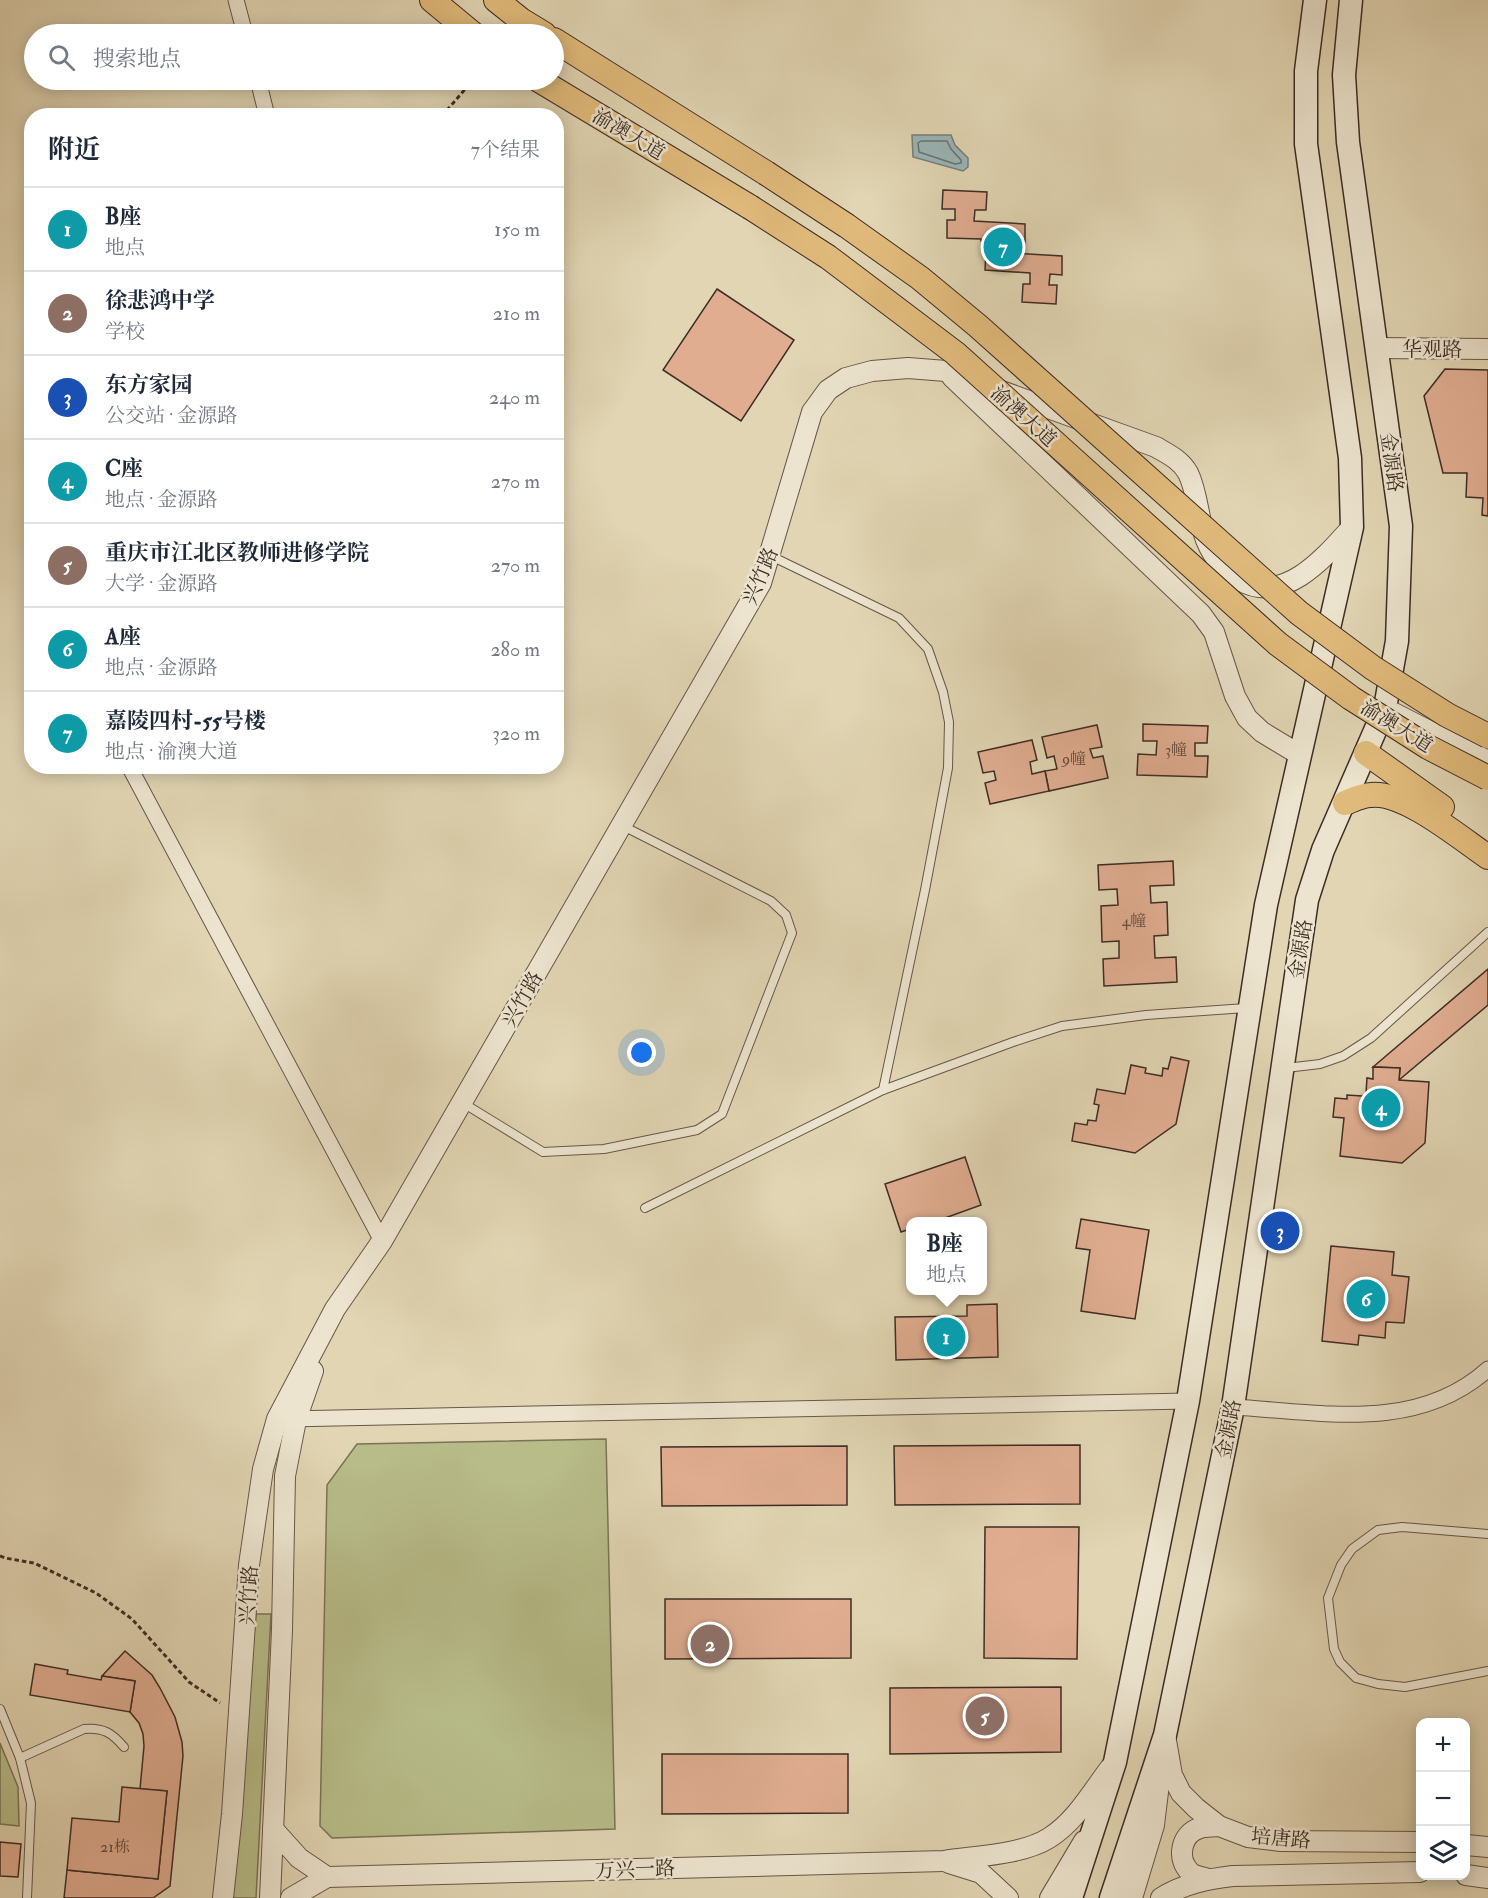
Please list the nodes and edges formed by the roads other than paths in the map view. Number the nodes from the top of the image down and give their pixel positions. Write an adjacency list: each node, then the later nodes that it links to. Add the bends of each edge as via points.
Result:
1 (236, 0): 6 (street)
2 (432, 0): 7 (main road)
3 (496, 0): 8 (main road)
4 (1315, 0): 16 (main road, 金源路, via 1306,71 1306,144 1350,458)
5 (1352, 0): 13 (main road, 金源路, via 1344,75 1348,142)
6 (242, 24)
7 (461, 24)
8 (528, 24)
9 (564, 46): 19 (main road, 渝澳大道, bridge, via 766,173 920,278 1299,614 1447,716)
10 (260, 90): 12 (street)
11 (556, 90): 24 (main road, 渝澳大道, bridge, via 828,256 955,353 1278,644 1428,747)
12 (265, 108)
13 (1376, 348): 14 (street, 华观路); 18 (main road, 金源路, via 1401,526 1397,640)
14 (1488, 350)
15 (946, 371): 16 (street, 兴竹路, via 1156,447 1177,460 1188,473 1206,540 1216,560 1232,576 1252,587 1281,586 1303,574 1321,561); 17 (street, 兴竹路, via 872,371 846,378 828,390 812,412); 21 (street, via 1201,614 1214,632 1247,718)
16 (1352, 527): 21 (main road, 金源路)
17 (771, 556): 26 (street, 兴竹路, via 761,583); 34 (lane, via 899,618 928,649 943,692 949,722 948,768)
18 (1385, 708): 20 (main road, 金源路); 22 (street)
19 (1488, 736)
20 (1366, 753): 25 (main road, 金源路); 27 (main road)
21 (1300, 755): 29 (main road, 金源路)
22 (1488, 761)
23 (133, 774): 37 (street)
24 (1488, 778)
25 (1345, 803): 28 (main road, via 1370,795 1388,795 1407,803); 30 (main road, 金源路, via 1323,850 1307,900)
26 (622, 826): 35 (street, 兴竹路); 35 (lane, via 771,902 786,915 792,933 722,1114 697,1130 604,1149 543,1152)
27 (1488, 839)
28 (1488, 857)
29 (1266, 905): 30 (main road, via 1276,894 1293,894 1301,907); 32 (main road, 金源路)
30 (1302, 932): 33 (main road, 金源路)
31 (1488, 932): 33 (lane, via 1371,1038 1343,1056 1320,1064)
32 (1249, 1008): 34 (lane, via 1062,1026); 39 (main road, 金源路)
33 (1282, 1069): 40 (main road, 金源路)
34 (884, 1090): 36 (lane)
35 (462, 1103): 37 (street, 兴竹路)
36 (645, 1208)
37 (382, 1241): 41 (street, 兴竹路, via 335,1309)
38 (1488, 1369): 40 (street, via 1445,1399 1415,1409 1344,1414)
39 (1188, 1401): 41 (street); 48 (main road, 金源路)
40 (1233, 1407): 45 (main road, 金源路)
41 (286, 1419): 51 (street, 兴竹路); 62 (street, 兴竹路, via 263,1469 249,1564)
42 (1488, 1534): 43 (lane, via 1402,1527 1378,1530 1352,1549 1328,1598 1334,1649 1340,1662 1356,1678 1405,1687)
43 (1488, 1671)
44 (1, 1713): 47 (lane)
45 (1165, 1735): 50 (street, 培唐路, via 1172,1775 1181,1792); 68 (main road, 金源路); 69 (street, via 1154,1825)
46 (124, 1747): 47 (lane, via 104,1730 84,1729)
47 (20, 1758): 61 (lane, via 31,1803)
48 (1115, 1762): 49 (main road, 金源路); 55 (street, via 1072,1820 1048,1839 1020,1849)
49 (1095, 1823): 66 (street); 67 (main road, 金源路)
50 (1219, 1826): 52 (street, 培唐路, via 1248,1837 1281,1841); 60 (street, via 1198,1828 1187,1836 1182,1848 1183,1863 1191,1874)
51 (273, 1829): 58 (street, via 299,1858); 63 (street, 兴竹路)
52 (1416, 1842)
53 (1470, 1845): 54 (street)
54 (1488, 1847)
55 (944, 1861): 58 (street, 万兴一路); 65 (street, via 981,1873)
56 (1416, 1872): 60 (street, 培唐路)
57 (1470, 1876): 59 (street)
58 (327, 1877): 64 (street)
59 (1488, 1878)
60 (1208, 1879): 70 (street, 培唐路)
61 (27, 1898)
62 (223, 1898)
63 (270, 1898)
64 (291, 1898)
65 (1008, 1898)
66 (1050, 1898)
67 (1071, 1898)
68 (1112, 1898)
69 (1132, 1898)
70 (1161, 1898)

